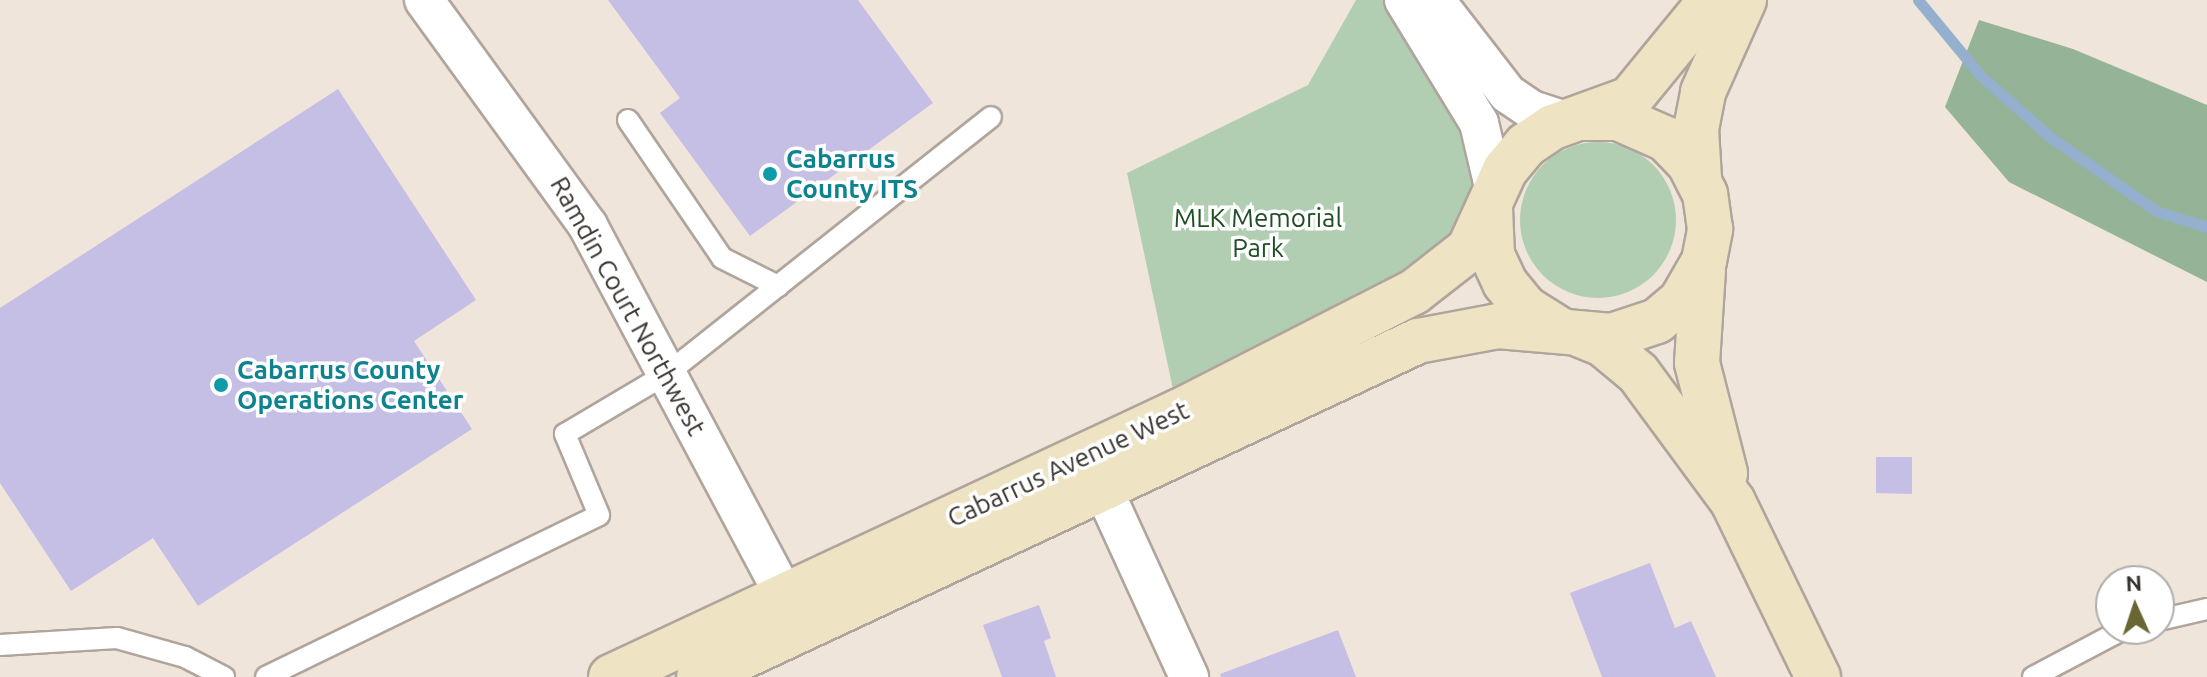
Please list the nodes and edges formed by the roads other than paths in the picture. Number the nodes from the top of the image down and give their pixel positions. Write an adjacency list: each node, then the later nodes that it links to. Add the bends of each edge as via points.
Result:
1 (424, 0): 14 (street, Ramdin Court Northwest, via 564,188)
2 (1404, 0): 10 (street, via 1479,123)
3 (1435, 0): 8 (street, via 1508,94 1532,110)
4 (1711, 0): 8 (main road, Cabarrus Avenue West, via 1635,94 1618,106)
5 (1744, 0): 9 (main road, Cabarrus Avenue West, via 1703,92 1696,129)
6 (991, 117): 12 (lane)
7 (628, 120): 12 (lane, via 722,258)
8 (1576, 120): 9 (main road, Cabarrus Avenue West, via 1618,118 1651,130 1679,150); 10 (main road, Cabarrus Avenue West, via 1526,145)
9 (1699, 178): 11 (main road, Cabarrus Avenue West, via 1709,211)
10 (1493, 200): 13 (main road, via 1492,255 1505,283 1525,308); 18 (main road, Cabarrus Avenue West, via 1456,264 1379,313)
11 (1708, 246): 13 (main road, Cabarrus Avenue West, via 1698,276 1669,312 1628,333); 16 (main road, via 1698,303 1697,363)
12 (778, 286): 14 (lane)
13 (1573, 333): 15 (main road, Cabarrus Avenue West, via 1485,326 1418,341); 16 (main road, via 1603,344 1638,373)
14 (668, 373): 18 (street, Ramdin Court Northwest); 23 (lane, via 565,434 599,515)
15 (1103, 489): 18 (main road, Cabarrus Avenue West); 26 (street)
16 (1733, 502): 27 (main road)
17 (2207, 609): 19 (lane)
18 (793, 612): 24 (main road, Cabarrus Avenue West); 25 (main road, Cabarrus Avenue West)
19 (2175, 616)
20 (2095, 644): 28 (lane)
21 (0, 645): 22 (lane, via 117,638 185,657)
22 (224, 677)
23 (266, 677)
24 (611, 677)
25 (699, 677)
26 (1189, 677)
27 (1818, 677)
28 (2033, 677)

